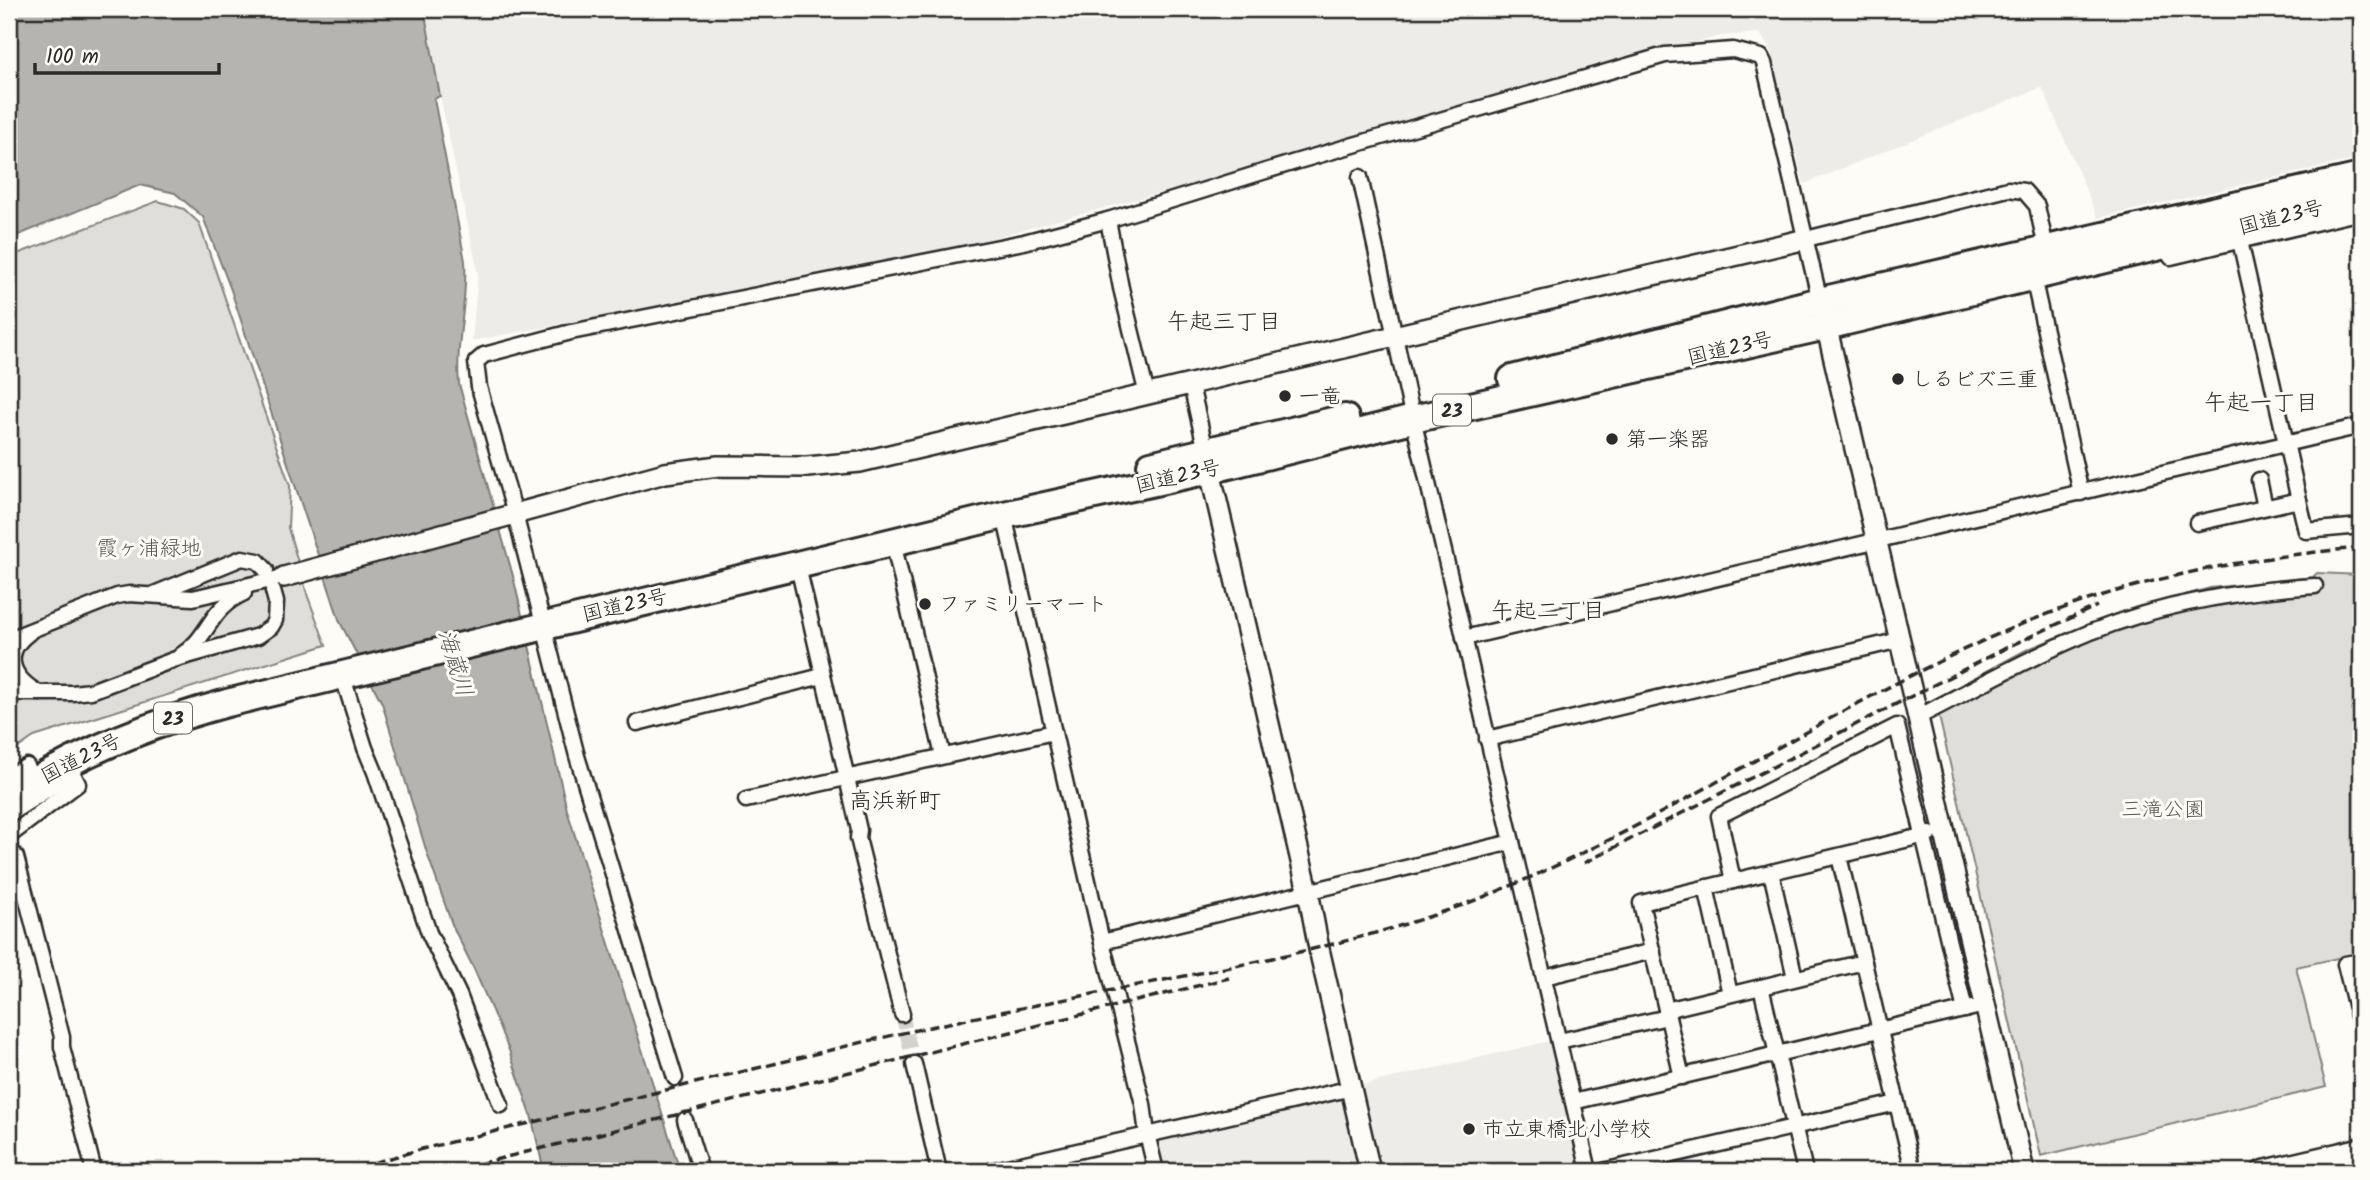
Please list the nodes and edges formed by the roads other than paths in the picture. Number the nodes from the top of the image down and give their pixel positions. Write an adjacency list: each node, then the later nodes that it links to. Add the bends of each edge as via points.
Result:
1 (1360, 177): 12 (street)
2 (2361, 177): 9 (highway, 国道23号 / 23)
3 (2361, 198): 8 (highway, 国道23号 / 23)
4 (2361, 212): 7 (street)
5 (1108, 220): 6 (street, via 1665,55 1733,50 1761,57 1764,64); 14 (street); 23 (street, via 1024,242 571,331 484,355 476,362 478,387)
6 (1806, 239): 9 (street, via 2008,189 2024,191 2037,206); 11 (street); 12 (street)
7 (2240, 241): 8 (street, via 2171,257); 17 (street)
8 (2163, 246): 10 (highway, 国道23号 / 23)
9 (2046, 248): 11 (highway, 国道23号 / 23)
10 (2033, 277): 11 (highway, 国道23号 / 23); 20 (street)
11 (1823, 314): 15 (highway, 国道23号 / 23); 27 (street)
12 (1395, 337): 13 (street); 15 (street)
13 (1191, 385): 14 (street); 18 (street)
14 (1147, 395): 23 (street, via 860,462 807,467 718,466 665,473)
15 (1411, 412): 18 (highway, 国道23号 / 23, via 1305,427); 35 (street)
16 (2361, 426): 17 (street)
17 (2287, 443): 20 (street); 21 (street)
18 (1207, 460): 24 (highway, 国道23号 / 23); 33 (highway, 国道23号 / 23); 64 (street)
19 (2259, 480): 22 (street)
20 (2081, 493): 27 (street)
21 (2299, 499): 22 (street); 26 (street, via 2306,531)
22 (2265, 507): 25 (street)
23 (513, 515): 30 (street); 33 (street)
24 (1004, 515): 28 (highway, 国道23号 / 23); 46 (street)
25 (2197, 523)
26 (2361, 526)
27 (1877, 542): 35 (street); 37 (street)
28 (894, 547): 29 (street); 33 (highway, 国道23号 / 23); 48 (street)
29 (800, 575): 33 (street); 40 (street)
30 (274, 579): 32 (street, via 209,596); 32 (street, via 258,561 242,558); 38 (street, via 224,603 196,644); 38 (street, via 275,620 265,632)
31 (2315, 586): 44 (street, via 2236,592 2140,615 2048,651)
32 (150, 596): 34 (street, via 117,596)
33 (539, 623): 39 (highway, 国道23号 / 23); 83 (street)
34 (32, 630): 36 (street); 42 (street, via 15,648 13,667 20,680)
35 (1464, 638): 47 (street)
36 (9, 639)
37 (1900, 640): 44 (street); 47 (street)
38 (173, 660): 42 (street, via 91,691)
39 (346, 668): 43 (highway, 国道23号 / 23); 49 (highway, 国道23号 / 23, via 224,687 181,699 99,729); 87 (street, via 365,748 429,933 459,995)
40 (822, 676): 45 (street); 51 (street)
41 (9, 693): 42 (street)
42 (40, 694)
43 (227, 703): 50 (street, via 126,743); 52 (highway, 国道23号 / 23, via 158,722 106,743)
44 (1919, 718): 55 (street)
45 (637, 723)
46 (1054, 732): 48 (street); 65 (street)
47 (1487, 739): 58 (street)
48 (943, 757): 51 (street)
49 (15, 773)
50 (73, 774): 54 (street); 57 (street, via 78,784)
51 (846, 778): 53 (street); 76 (street)
52 (9, 797)
53 (746, 800)
54 (9, 814)
55 (1945, 830): 56 (street); 73 (street)
56 (1923, 835): 60 (street); 62 (street, via 1897,726 1719,816); 74 (street)
57 (9, 836)
58 (1512, 842): 64 (street); 69 (street)
59 (13, 852): 93 (street)
60 (1839, 856): 61 (street); 68 (street)
61 (1771, 872): 62 (street); 70 (street)
62 (1734, 881): 63 (street)
63 (1706, 887): 66 (street, via 1642,903); 72 (street)
64 (1308, 891): 65 (street); 84 (street)
65 (1102, 942): 90 (street)
66 (1653, 951): 69 (street); 75 (street)
67 (2361, 961): 77 (street, via 2345,964)
68 (1864, 962): 70 (street); 78 (street)
69 (1544, 977): 79 (street)
70 (1795, 978): 71 (street)
71 (1761, 987): 72 (street); 80 (street)
72 (1730, 994): 75 (street)
73 (1985, 1005): 74 (street); 103 (street)
74 (1965, 1010): 78 (street)
75 (1667, 1013): 79 (street); 82 (street)
76 (902, 1014)
77 (2361, 1028)
78 (1880, 1030): 80 (street); 86 (street)
79 (1559, 1041): 85 (street)
80 (1778, 1053): 82 (street); 89 (street)
81 (914, 1064): 95 (street)
82 (1682, 1077): 85 (street)
83 (675, 1078)
84 (1352, 1088): 90 (street); 98 (street)
85 (1573, 1102): 99 (street)
86 (1897, 1103): 89 (street); 102 (street)
87 (501, 1105)
88 (685, 1120): 94 (street)
89 (1795, 1126): 100 (street); 101 (street)
90 (1147, 1134): 96 (street); 97 (street)
91 (2361, 1148): 92 (street)
92 (2317, 1165): 104 (street)
93 (94, 1171)
94 (701, 1171)
95 (939, 1171)
96 (990, 1171)
97 (1156, 1171)
98 (1370, 1171)
99 (1589, 1171)
100 (1603, 1171)
101 (1805, 1171)
102 (1913, 1171)
103 (2024, 1171)
104 (2262, 1171)

